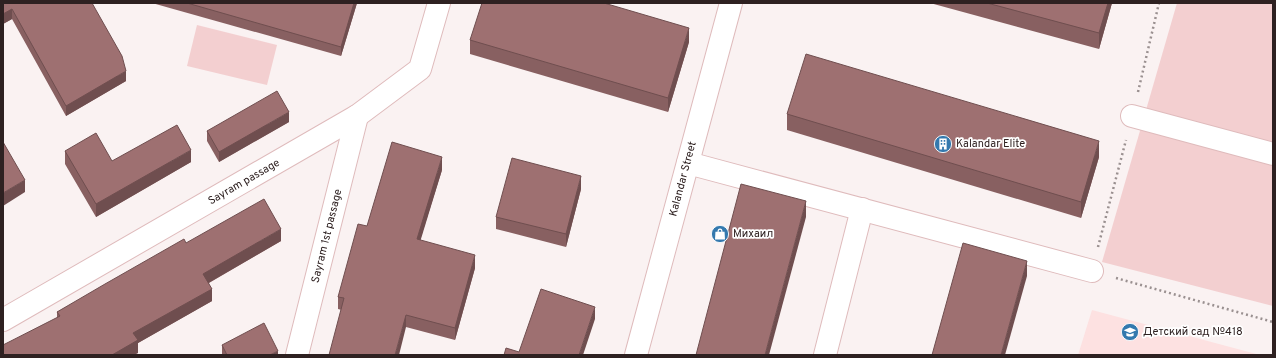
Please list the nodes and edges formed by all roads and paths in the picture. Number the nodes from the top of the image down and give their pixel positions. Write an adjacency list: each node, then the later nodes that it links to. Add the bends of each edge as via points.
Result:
1 (439, 3): 4 (street, Sayram passage, via 420,69)
2 (731, 3): 7 (street, Kalandar Street)
3 (1158, 3): 5 (path)
4 (357, 116): 10 (street, Sayram passage); 12 (street, Sayram 1st passage)
5 (1132, 116): 6 (street); 9 (path)
6 (1273, 154)
7 (688, 162): 8 (street); 13 (street, Kalandar Street)
8 (862, 209): 9 (street); 14 (street)
9 (1092, 271): 11 (path)
10 (3, 320)
11 (1273, 322)
12 (297, 355)
13 (636, 355)
14 (825, 355)

